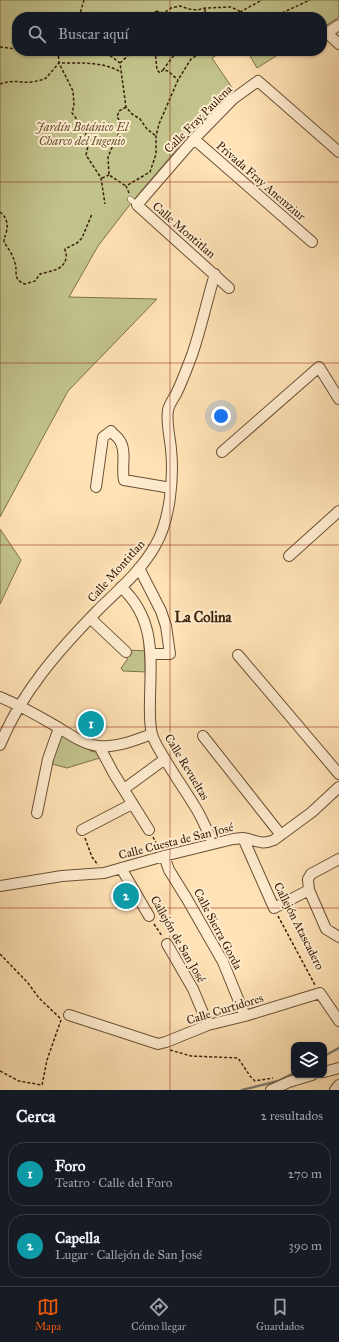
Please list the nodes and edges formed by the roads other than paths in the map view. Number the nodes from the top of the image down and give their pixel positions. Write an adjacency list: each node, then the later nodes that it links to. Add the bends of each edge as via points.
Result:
1 (339, 25): 2 (street, via 327,32)
2 (339, 44)
3 (194, 139): 4 (street, Calle Fray Paulena, via 233,99 258,81); 5 (street, Calle Fray Paulena); 6 (street, Privada Fray Anemziur)
4 (339, 152)
5 (134, 202): 7 (street, Calle Montitlan)
6 (312, 242)
7 (214, 274): 8 (street, Calle Montitlan); 12 (street, Calle Montitlan, via 192,353 168,409)
8 (229, 288)
9 (339, 399): 10 (street, via 319,367)
10 (222, 452)
11 (96, 487): 12 (street, via 103,437 111,431 120,441 124,458 124,480)
12 (172, 488): 15 (street, Calle Montitlan, via 163,532)
13 (339, 511): 14 (street)
14 (289, 556)
15 (139, 568): 16 (street, Calle Montitlan); 19 (street, via 161,611 170,654)
16 (121, 587): 17 (street, Calle Montitlan); 19 (street, Calle Revueltas, via 131,596 138,608 150,642)
17 (90, 618): 18 (street); 22 (street, Calle Montitlan, via 52,660)
18 (126, 652)
19 (151, 654): 24 (street, Calle Revueltas)
20 (238, 655): 29 (street)
21 (0, 697): 22 (street)
22 (20, 705): 23 (street); 26 (street, Calle Montitlan)
23 (59, 728): 27 (street, via 84,742); 33 (street, via 48,759)
24 (152, 734): 27 (street, via 133,741); 28 (street, Calle Revueltas)
25 (204, 736): 36 (street)
26 (0, 745)
27 (99, 746): 31 (street)
28 (165, 759): 31 (street); 38 (street, Calle Revueltas, via 196,807)
29 (339, 774)
30 (339, 787): 36 (street, Calle Cuesta de San José)
31 (124, 790): 32 (street)
32 (132, 804): 34 (street); 35 (street)
33 (37, 813)
34 (82, 830)
35 (149, 830)
36 (282, 835): 37 (street, Calle Cuesta de San José, via 267,843)
37 (243, 838): 38 (street, Calle Cuesta de San José); 43 (street, Callejón Atascadero, via 274,908)
38 (213, 843): 39 (street, Calle Cuesta de San José)
39 (164, 856): 41 (street, Calle Cuesta de San José); 47 (street, Calle Sierra Gorda, via 223,962)
40 (339, 859): 43 (street, via 312,874 308,879)
41 (121, 868): 42 (street, Calle Cuesta de San José, via 104,873 62,876); 44 (street, Callejón de San José)
42 (0, 886)
43 (309, 890): 45 (street, via 326,929)
44 (149, 916)
45 (339, 937)
46 (167, 944): 50 (street, Callejón de San José)
47 (245, 1016): 49 (street, Calle Curtidores, via 320,993); 50 (street, Calle Curtidores)
48 (65, 1018): 50 (street, Calle Curtidores, via 158,1044)
49 (339, 1022)
50 (208, 1025)
51 (339, 1068): 52 (street)
52 (327, 1071)
53 (302, 1078): 55 (street)
54 (339, 1085): 56 (street)
55 (271, 1090)
56 (335, 1090)

